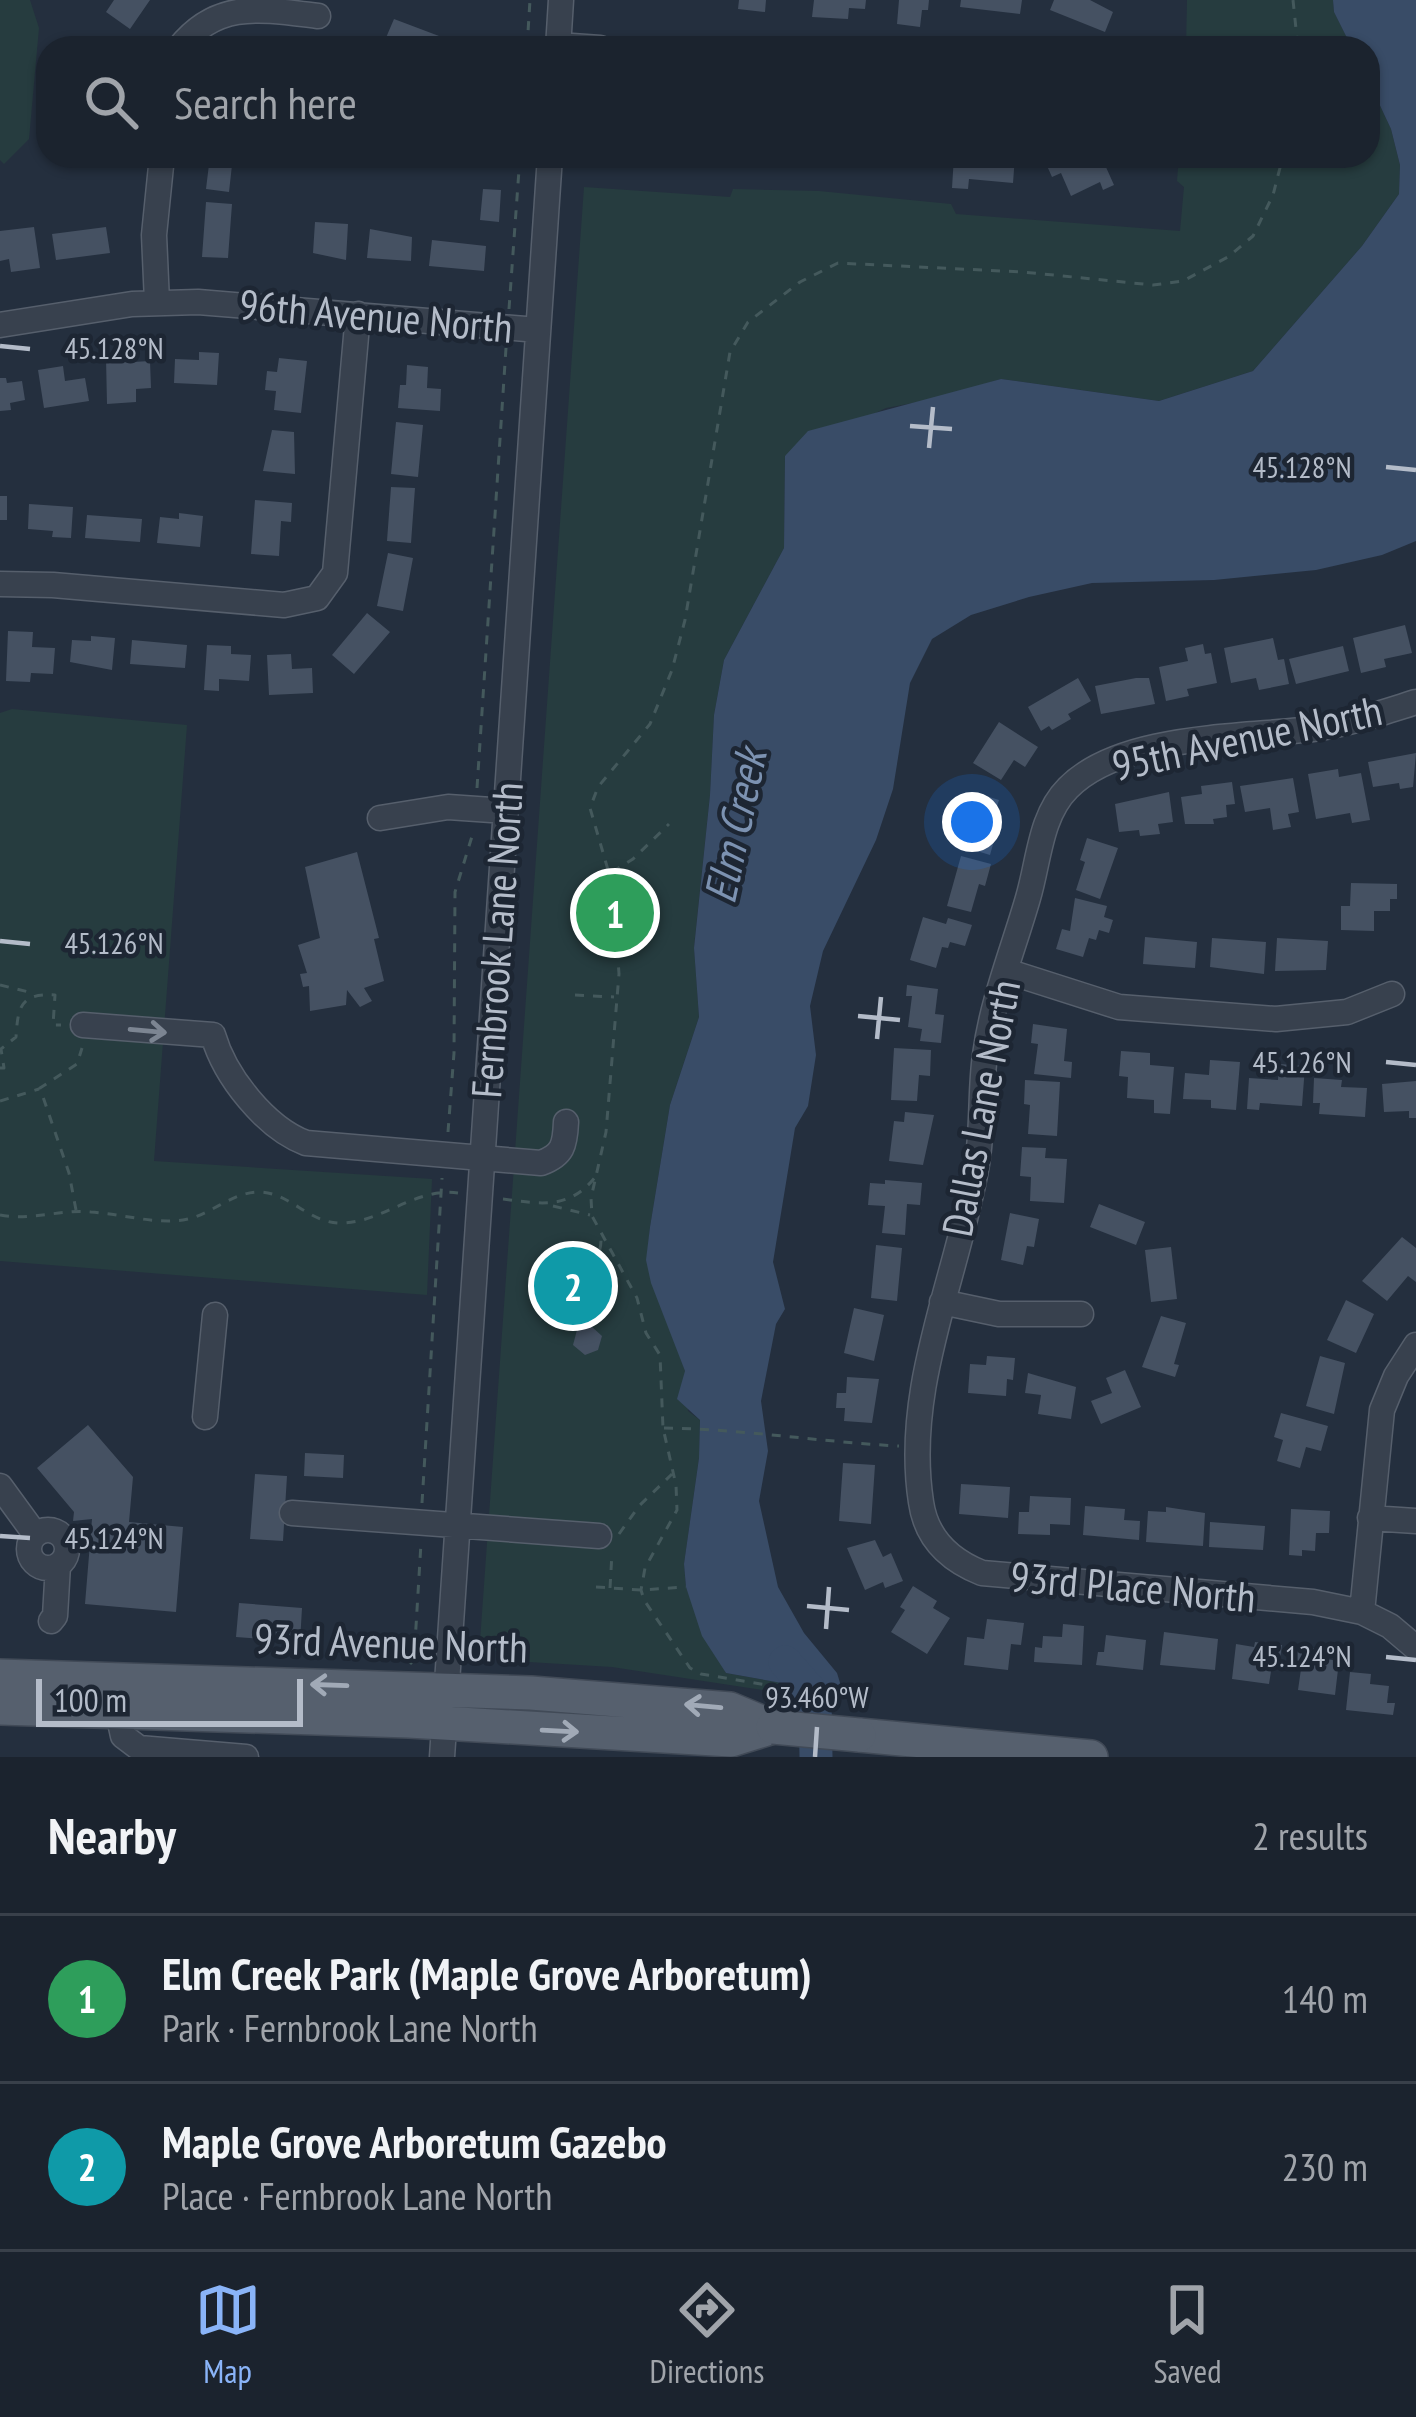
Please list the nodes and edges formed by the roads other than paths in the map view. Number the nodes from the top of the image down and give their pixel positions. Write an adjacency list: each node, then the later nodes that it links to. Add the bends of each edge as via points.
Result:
1 (561, 0): 4 (street)
2 (318, 16): 3 (street, via 230,9)
3 (187, 36)
4 (559, 36)
5 (160, 168): 7 (street)
6 (549, 168): 10 (street, Fernbrook Lane North)
7 (157, 302): 8 (street, 96th Avenue North); 9 (street, 96th Avenue North)
8 (358, 314): 10 (street, 96th Avenue North); 11 (street, via 335,574 317,598 284,605)
9 (0, 326)
10 (538, 330): 14 (street, Fernbrook Lane North)
11 (0, 584)
12 (1416, 702): 13 (street, 95th Avenue North, via 1324,727 1156,748)
13 (1079, 778): 16 (street, Dallas Lane North, via 1054,805)
14 (506, 811): 15 (street, via 414,810); 20 (street, Fernbrook Lane North)
15 (380, 818)
16 (1006, 971): 17 (street, via 1119,1007 1276,1019 1347,1012); 21 (street, Dallas Lane North, via 985,1052 976,1167)
17 (1392, 994)
18 (83, 1025): 20 (street, one-way to 20, via 213,1035 256,1108 306,1144)
19 (566, 1122): 20 (street, via 557,1157)
20 (481, 1158): 31 (street, Fernbrook Lane North)
21 (942, 1302): 22 (street, via 999,1314); 30 (street, Dallas Lane North, via 919,1447)
22 (1082, 1314)
23 (215, 1315): 25 (street)
24 (1416, 1345): 28 (street, via 1382,1410)
25 (205, 1418)
26 (0, 1486): 33 (street)
27 (292, 1513): 31 (street)
28 (1370, 1518): 29 (street); 35 (street)
29 (1416, 1521)
30 (925, 1523): 35 (street, 93rd Place North, via 945,1552 982,1574)
31 (458, 1525): 32 (street); 39 (street, Fernbrook Lane North)
32 (599, 1535)
33 (32, 1539): 34 (street); 36 (street, via 30,1557 39,1567 58,1565)
34 (0, 1552)
35 (1362, 1612): 37 (street)
36 (51, 1621)
37 (1416, 1648)
38 (0, 1676): 39 (main road, 93rd Avenue North, one-way to 38)
39 (446, 1689): 42 (main road, 93rd Avenue North, one-way to 39, via 730,1709); 43 (street, Fernbrook Lane North)
40 (0, 1708): 41 (main road, 93rd Avenue North)
41 (118, 1713): 43 (main road, 93rd Avenue North); 44 (street, via 123,1736 139,1748)
42 (773, 1727): 43 (main road, 93rd Avenue North, one-way to 42, via 731,1740); 45 (main road, 93rd Avenue North, bridge)
43 (443, 1740)
44 (246, 1757)
45 (1090, 1757)

